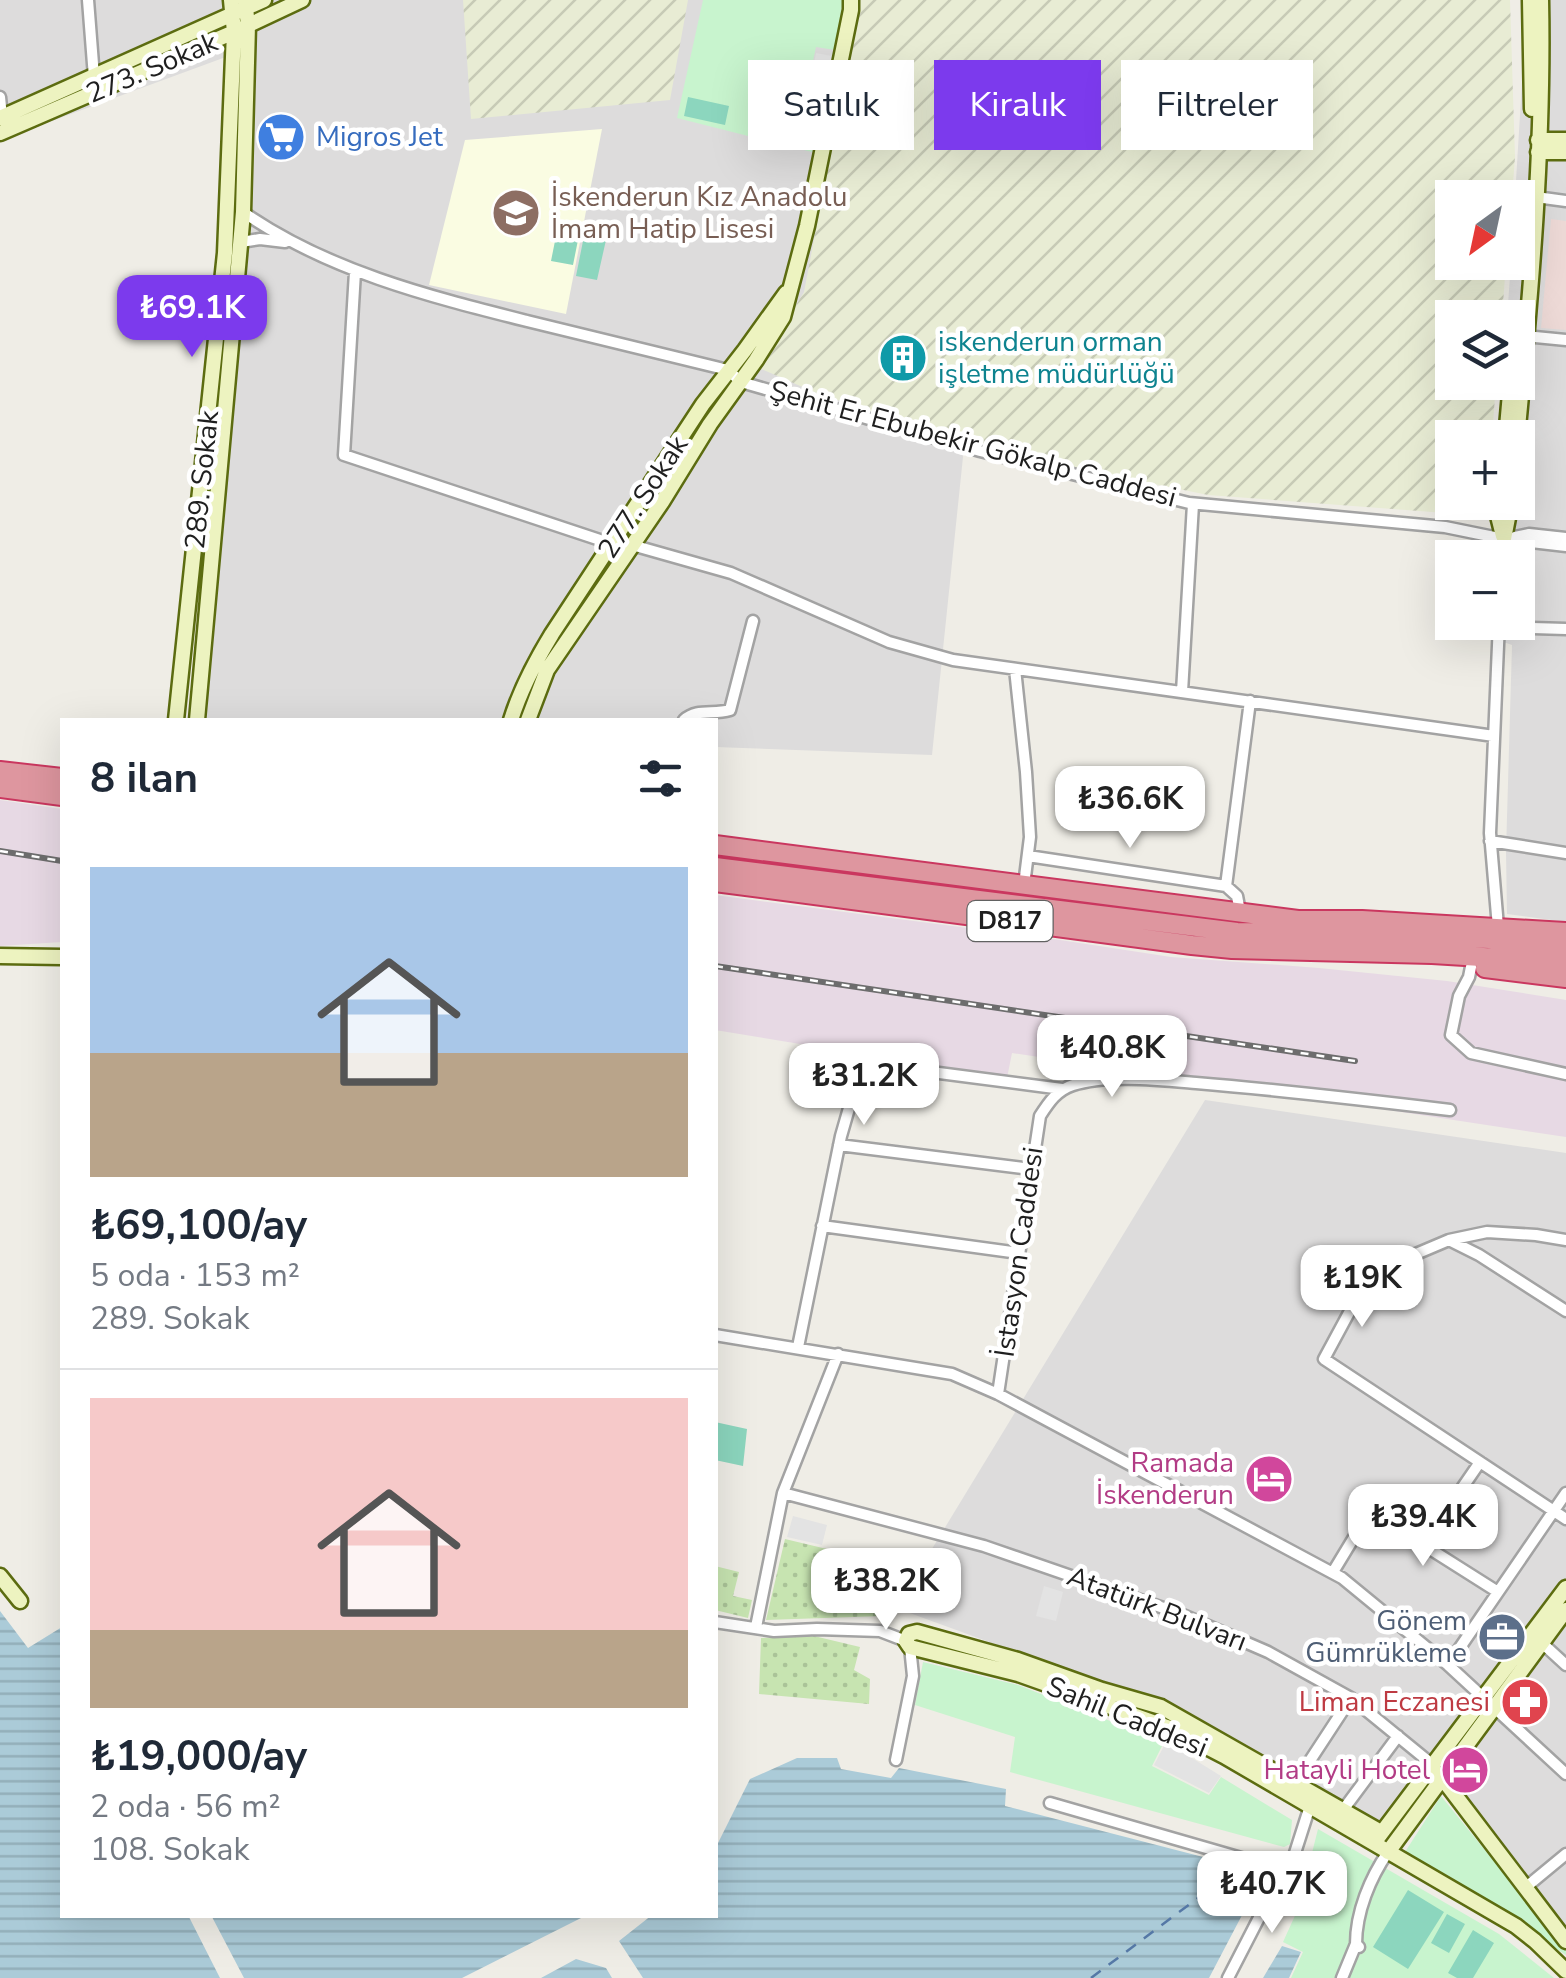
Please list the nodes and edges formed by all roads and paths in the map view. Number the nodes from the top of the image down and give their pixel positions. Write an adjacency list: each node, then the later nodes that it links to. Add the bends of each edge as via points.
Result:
1 (88, 0): 9 (street)
2 (264, 0): 7 (street, 273. Sokak)
3 (302, 0): 8 (street, 273. Sokak)
4 (851, 0): 21 (street, 277. Sokak)
5 (1530, 0): 22 (street, via 1534,149)
6 (1541, 0): 13 (street)
7 (239, 6): 8 (street, 289. Sokak); 9 (street, 273. Sokak)
8 (241, 28): 11 (street, 273. Sokak); 17 (street); 26 (street, 289. Sokak)
9 (94, 77): 11 (street, 273. Sokak)
10 (0, 97): 11 (street)
11 (1, 123)
12 (1566, 140): 13 (street)
13 (1538, 146): 14 (street); 15 (street)
14 (1566, 152)
15 (1536, 198): 16 (street); 23 (street)
16 (1566, 201)
17 (243, 212): 18 (street); 19 (street)
18 (241, 242): 19 (street); 26 (street)
19 (291, 243): 20 (street)
20 (355, 272): 29 (street); 36 (street, via 344,455)
21 (792, 284): 29 (street, 277. Sokak); 30 (street, 277. Sokak, via 783,317)
22 (1520, 300)
23 (1529, 300)
24 (1535, 337): 25 (street)
25 (1566, 340)
26 (223, 347): 27 (street, 289. Sokak); 28 (street)
27 (214, 362): 28 (street); 46 (street, 289. Sokak)
28 (230, 366): 47 (street)
29 (728, 370): 30 (street); 36 (street, 277. Sokak)
30 (740, 382): 31 (street, Şehit Er Ebubekir Gökalp Caddesi); 37 (street, 277. Sokak)
31 (1193, 504): 35 (street, Şehit Er Ebubekir Gökalp Caddesi); 44 (street)
32 (1499, 520): 35 (street)
33 (1508, 520): 35 (street)
34 (1566, 538): 35 (street, Şehit Er Ebubekir Gökalp Caddesi)
35 (1504, 539): 38 (street, Şehit Er Ebubekir Gökalp Caddesi)
36 (612, 544): 37 (street); 48 (street, 277. Sokak, via 532,666)
37 (632, 546): 43 (street, via 730,573 889,642); 49 (street, 277. Sokak, via 547,670)
38 (1566, 546)
39 (754, 621): 50 (street, via 730,710)
40 (1535, 627): 41 (street)
41 (1566, 629)
42 (1498, 640): 51 (street)
43 (1015, 669): 44 (street); 59 (street)
44 (1182, 692): 45 (street)
45 (1250, 701): 51 (street); 63 (street)
46 (176, 718)
47 (197, 718)
48 (513, 718)
49 (529, 718)
50 (688, 718)
51 (1494, 736): 56 (street)
52 (0, 771): 53 (highway)
53 (60, 778)
54 (0, 788): 55 (highway)
55 (60, 796)
56 (1490, 841): 58 (street); 65 (street)
57 (718, 845): 62 (highway)
58 (1566, 853)
59 (1028, 856): 62 (street); 63 (street)
60 (718, 867): 67 (highway, D817, via 1237,932 1437,936)
61 (718, 882): 68 (highway, D817, via 1138,939)
62 (1024, 885): 64 (highway)
63 (1226, 886): 64 (street)
64 (1240, 912): 65 (highway)
65 (1498, 927): 66 (highway)
66 (1566, 932)
67 (1566, 949)
68 (1305, 950): 71 (highway, D817); 72 (highway)
69 (0, 956): 70 (street)
70 (60, 957)
71 (1566, 962)
72 (1471, 967): 73 (highway); 74 (street, via 1451,1036 1471,1053)
73 (1566, 978)
74 (1566, 1074)
75 (1062, 1089): 76 (street, via 1137,1078); 77 (street, via 862,1063); 78 (street, İstasyon Caddesi, via 1040,1116)
76 (1450, 1110)
77 (839, 1145): 78 (street); 79 (street)
78 (1031, 1169): 82 (street, İstasyon Caddesi)
79 (822, 1226): 82 (street); 85 (street)
80 (1449, 1240): 81 (street, via 1487,1232); 83 (street); 88 (street, via 1365,1283 1324,1359)
81 (1566, 1240)
82 (1019, 1253): 87 (street, İstasyon Caddesi)
83 (1566, 1311)
84 (718, 1335): 85 (street)
85 (798, 1347): 86 (street)
86 (838, 1354): 87 (street, via 952,1374); 90 (street)
87 (998, 1394): 94 (street)
88 (1480, 1462): 91 (street); 93 (street)
89 (1566, 1493): 91 (street)
90 (784, 1494): 101 (street); 106 (street, Atatürk Bulvarı, via 984,1546 1178,1613)
91 (1553, 1510): 92 (street); 97 (street)
92 (1566, 1519)
93 (1423, 1545): 94 (street, via 1370,1511); 97 (street)
94 (1333, 1572): 105 (street)
95 (0, 1576): 98 (street)
96 (1566, 1588): 107 (street)
97 (1498, 1592): 105 (street)
98 (20, 1601)
99 (1566, 1610): 102 (street)
100 (718, 1622): 101 (street, Sahil Caddesi)
101 (756, 1628): 103 (street, Sahil Caddesi, via 880,1631)
102 (1542, 1643): 104 (street); 107 (street)
103 (908, 1644): 109 (street, via 913,1676); 113 (street, Sahil Caddesi, via 909,1634 917,1632 1160,1707); 115 (street, Sahil Caddesi, via 1018,1674 1170,1728)
104 (1566, 1664)
105 (1448, 1665): 107 (street)
106 (1351, 1698): 108 (street, Atatürk Bulvarı); 113 (street)
107 (1489, 1703): 110 (street); 111 (street); 112 (street)
108 (1398, 1736): 110 (street, Atatürk Bulvarı); 116 (street)
109 (896, 1760)
110 (1433, 1765): 112 (street, Atatürk Bulvarı); 117 (street)
111 (1563, 1767)
112 (1443, 1779): 118 (street); 121 (street, Atatürk Bulvarı)
113 (1296, 1782): 116 (street, Sahil Caddesi)
114 (1050, 1803): 120 (street, via 1248,1860)
115 (1310, 1806): 116 (street, Sahil Caddesi); 120 (street, via 1287,1878)
116 (1340, 1816): 117 (street, Sahil Caddesi)
117 (1378, 1838): 118 (street, Sahil Caddesi)
118 (1388, 1852): 123 (street, via 1516,1926); 125 (street, via 1367,1891 1358,1946)
119 (1566, 1854): 121 (street)
120 (1281, 1876): 124 (street)
121 (1526, 1888): 122 (street, Atatürk Bulvarı)
122 (1566, 1941)
123 (1566, 1971)
124 (1228, 1978)
125 (1342, 1978)

